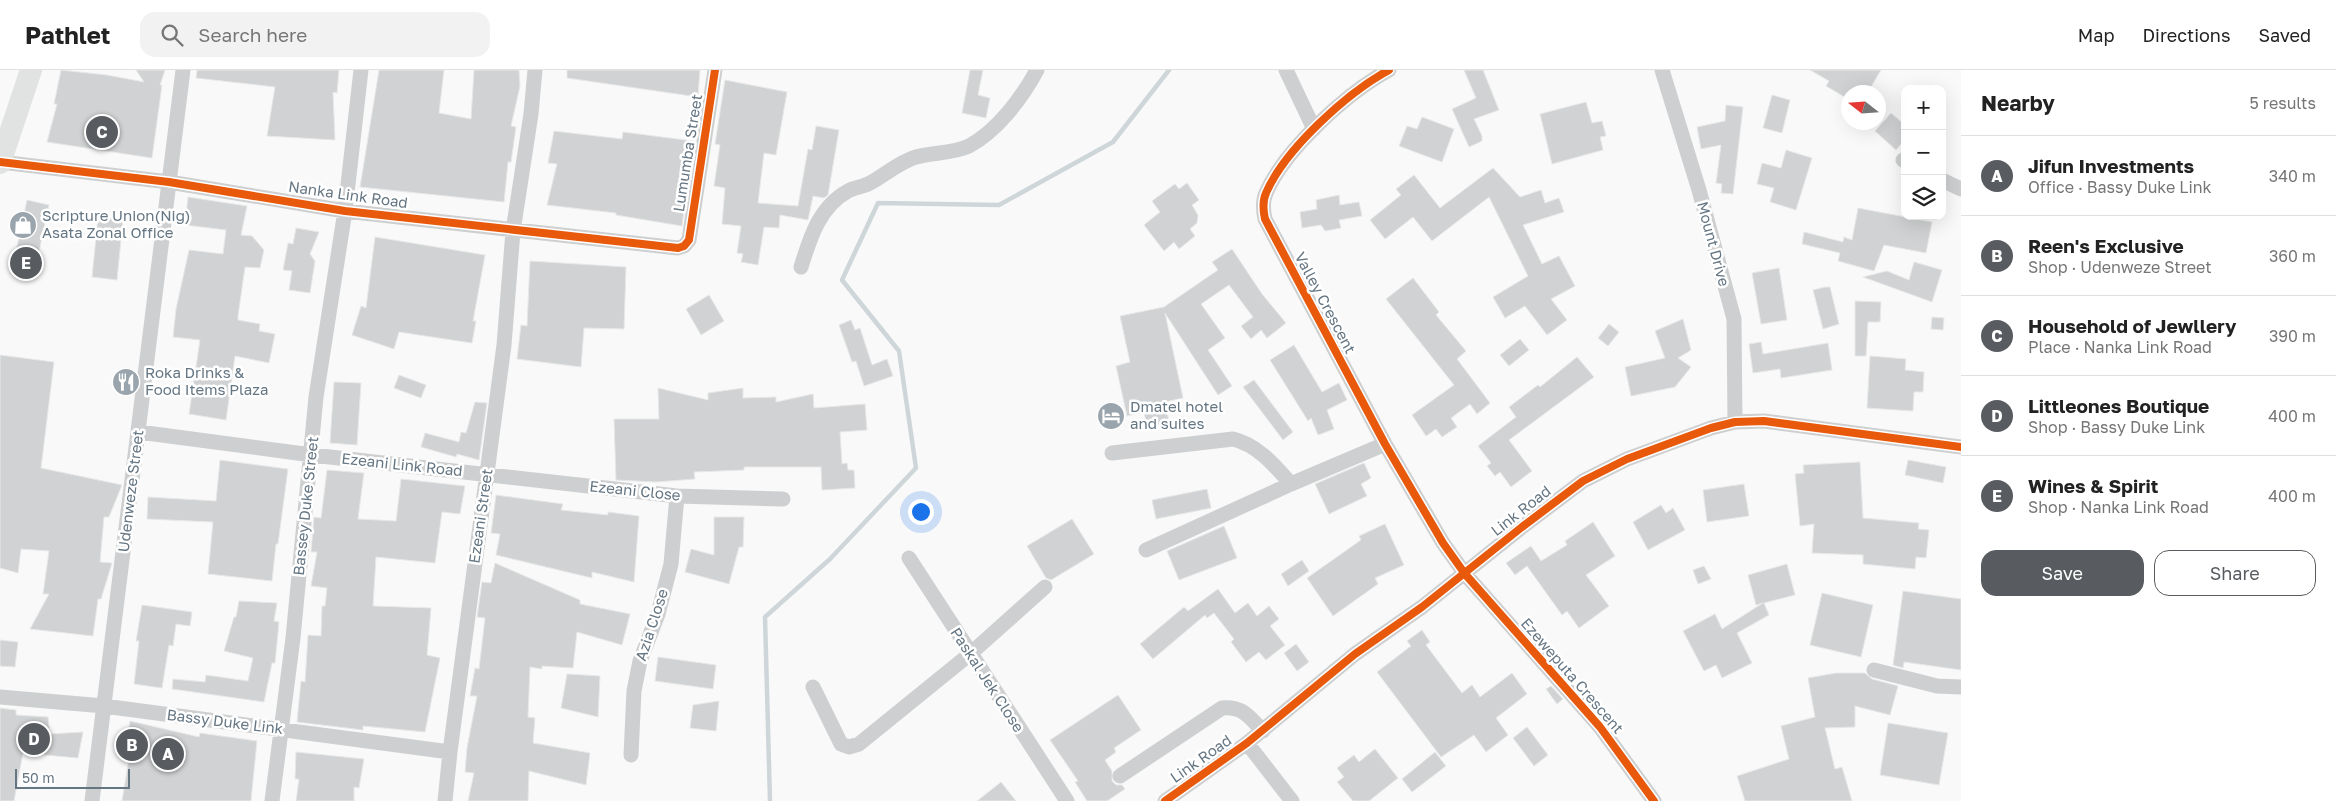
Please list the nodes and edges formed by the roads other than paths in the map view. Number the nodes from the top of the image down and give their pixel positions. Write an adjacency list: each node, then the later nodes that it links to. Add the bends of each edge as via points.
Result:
1 (31, 70): 11 (main road)
2 (183, 70): 12 (street, Udenweze Street)
3 (361, 70): 15 (street, Bassey Duke Street)
4 (535, 70): 16 (street, Ezeani Street)
5 (715, 70): 17 (street, Lumumba Street)
6 (1037, 70): 18 (street, via 1016,103 975,142 955,150 916,157 869,183 849,190 832,203 821,216)
7 (1286, 70): 10 (street)
8 (1389, 70): 10 (street, Valley Crescent, via 1354,93)
9 (1662, 70): 19 (street, Mount Drive, via 1734,319)
10 (1314, 129): 21 (street, Valley Crescent, via 1280,168 1262,206)
11 (0, 162): 12 (street, Nanka Link Road)
12 (169, 182): 15 (street, Nanka Link Road); 20 (street, Udenweze Street)
13 (1946, 182): 14 (street)
14 (1961, 189)
15 (345, 211): 16 (street, Nanka Link Road); 24 (street, Bassey Duke Street, via 316,397)
16 (513, 231): 17 (street, Nanka Link Road, via 678,248); 25 (street, Ezeani Street, via 504,345)
17 (689, 240)
18 (801, 267)
19 (1735, 422): 22 (street, Link Road, via 1798,424); 31 (street, Link Road, via 1627,459 1583,481)
20 (138, 432): 24 (street, Ezeani Link Road); 38 (street, Udenweze Street)
21 (1385, 444): 26 (street); 31 (street, Valley Crescent)
22 (1961, 447)
23 (1112, 454): 26 (street, via 1233,439 1242,441 1272,462)
24 (312, 455): 25 (street, Ezeani Link Road); 39 (street, Bassey Duke Street)
25 (487, 475): 27 (street, Ezeani Close); 42 (street, Ezeani Street)
26 (1291, 484): 29 (street)
27 (678, 496): 28 (street, Ezeani Close); 43 (street, Azia Close, via 671,564 658,614 640,660 634,691)
28 (783, 499)
29 (1146, 550)
30 (909, 558): 33 (street, Paskal Jek Close)
31 (1465, 574): 40 (street, Link Road, via 1355,654); 51 (street, Ezeweputa Crescent, via 1600,726)
32 (1045, 587): 33 (street)
33 (970, 654): 35 (street, via 858,744 849,747 841,744); 48 (street, Paskal Jek Close)
34 (1874, 670): 36 (street, via 1937,686)
35 (814, 687)
36 (1961, 687)
37 (0, 697): 38 (street, Bassy Duke Link)
38 (104, 706): 39 (street, Bassy Duke Link); 45 (street, Udenweze Street)
39 (280, 729): 42 (street, Bassy Duke Link); 46 (street, Bassey Duke Street)
40 (1263, 731): 41 (street, Link Road); 44 (street, via 1244,712 1234,707 1222,708)
41 (1247, 743): 49 (street, Link Road); 50 (street)
42 (450, 752): 47 (street, Ezeani Street)
43 (631, 754)
44 (1120, 776)
45 (92, 801)
46 (272, 801)
47 (445, 801)
48 (1067, 801)
49 (1165, 801)
50 (1292, 801)
51 (1654, 801)

